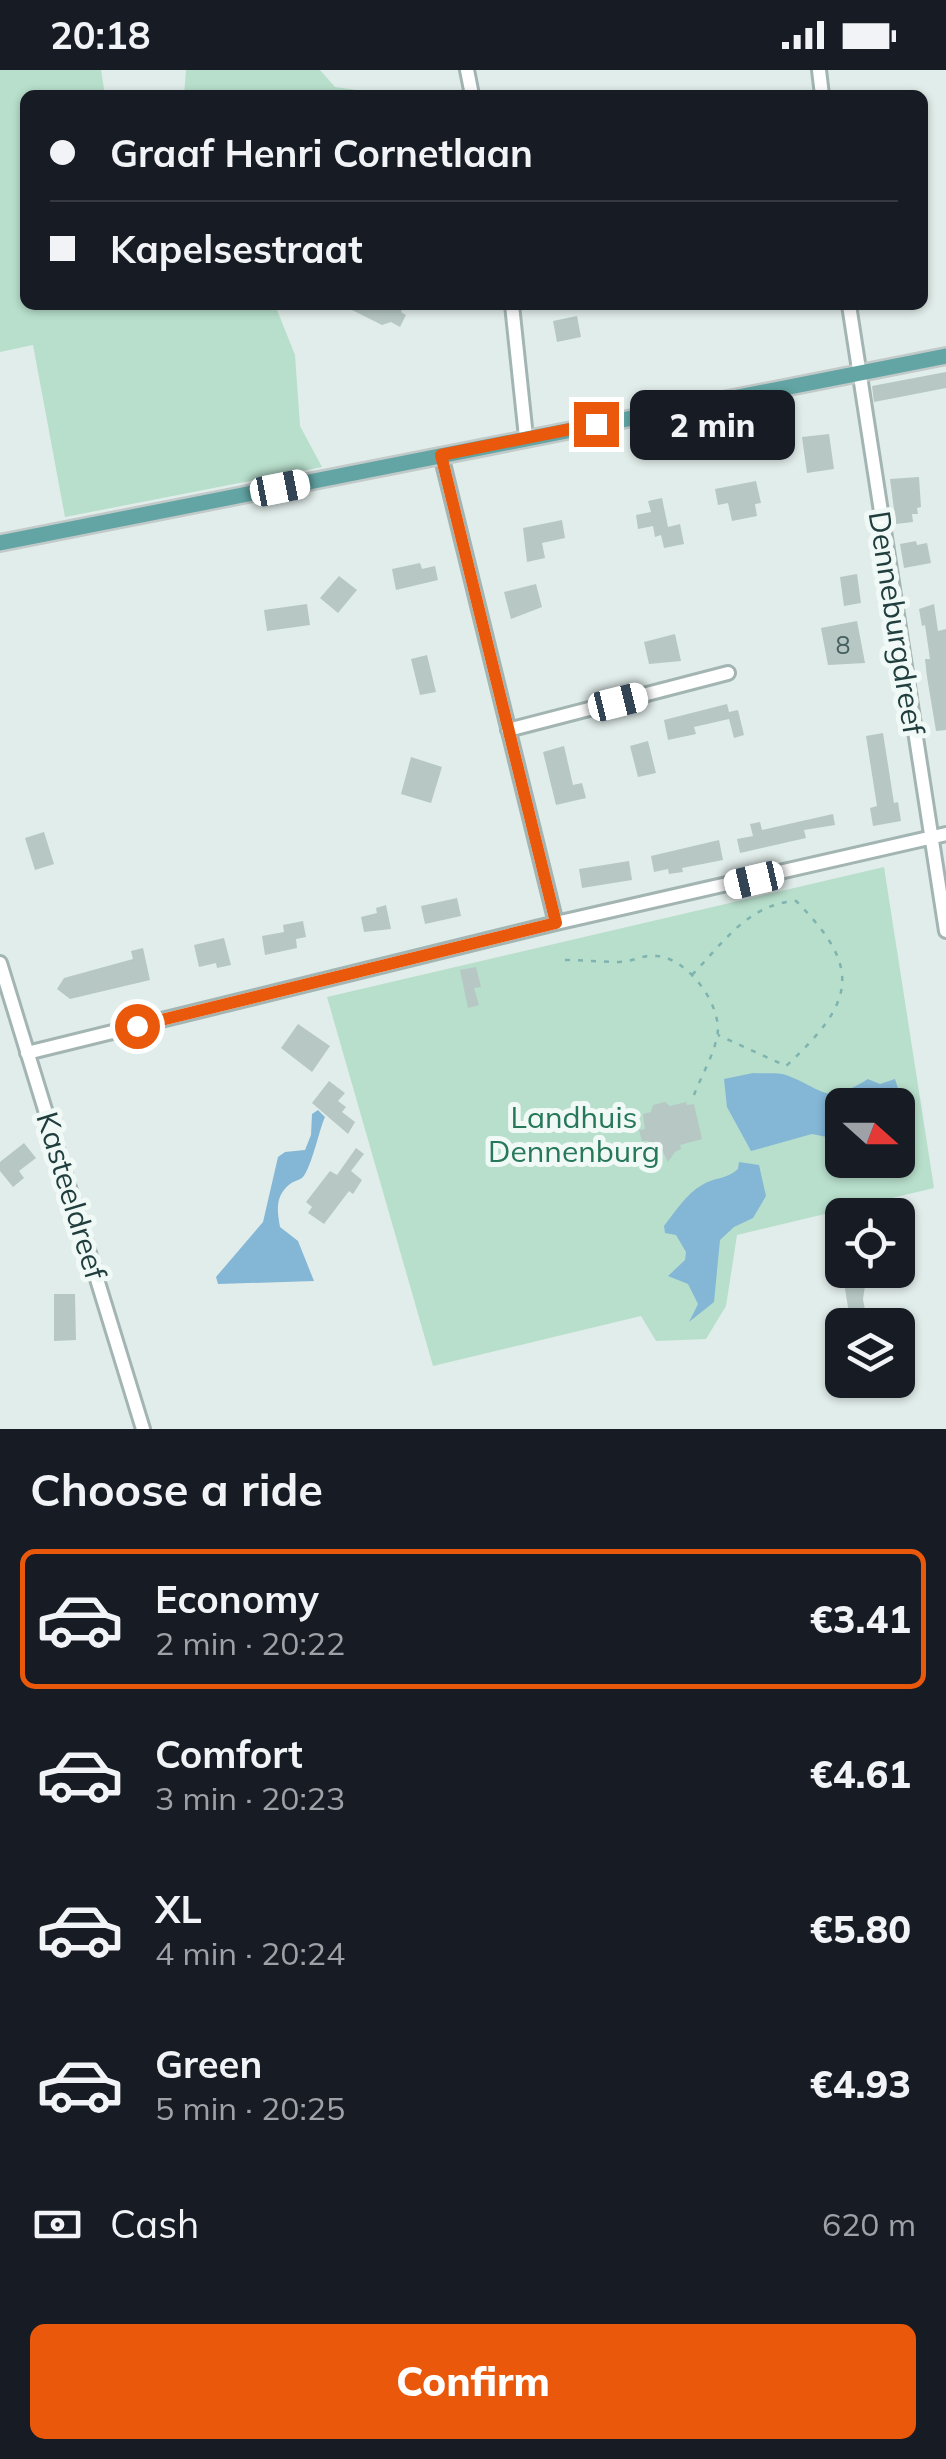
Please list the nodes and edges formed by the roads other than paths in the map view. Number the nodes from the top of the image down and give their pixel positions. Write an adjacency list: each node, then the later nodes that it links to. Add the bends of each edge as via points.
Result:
1 (513, 310): 5 (street)
2 (850, 310): 4 (street, Denneburgdreef)
3 (946, 356): 4 (main road)
4 (858, 374): 5 (main road); 11 (street, Denneburgdreef)
5 (526, 437): 6 (main road)
6 (441, 455): 7 (main road); 9 (street)
7 (0, 543)
8 (728, 673): 9 (street)
9 (508, 730): 12 (street)
10 (946, 834): 11 (street)
11 (930, 838): 12 (street); 13 (street, Denneburgdreef)
12 (556, 923): 15 (street)
13 (946, 931)
14 (0, 963): 15 (street, Kasteeldreef)
15 (27, 1053): 16 (street, Kasteeldreef)
16 (143, 1429)

